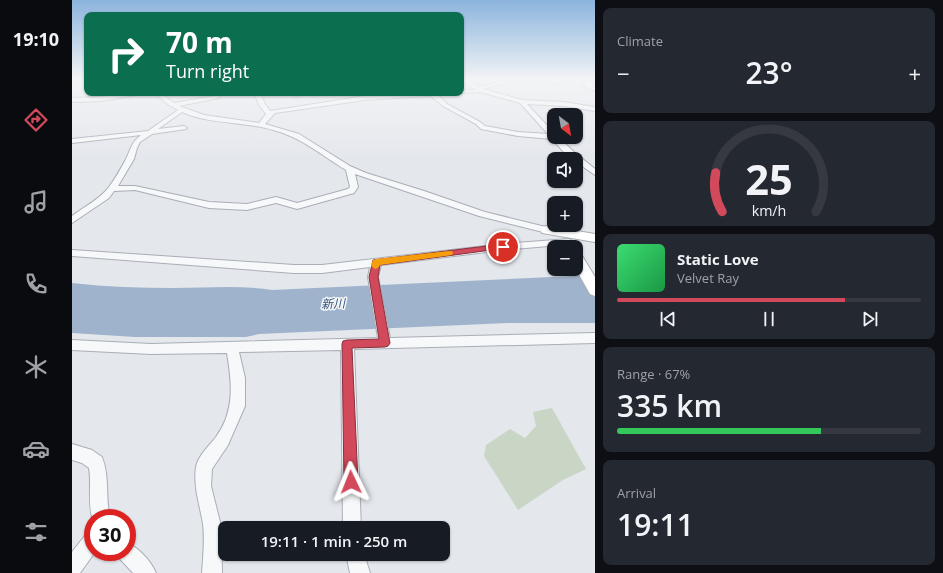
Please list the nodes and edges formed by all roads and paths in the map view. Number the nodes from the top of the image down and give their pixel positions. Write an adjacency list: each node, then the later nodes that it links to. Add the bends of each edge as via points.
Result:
1 (174, 106): 8 (street)
2 (263, 106): 9 (street)
3 (311, 106): 9 (street)
4 (446, 106): 14 (street, via 484,128)
5 (525, 106): 12 (street)
6 (575, 106): 7 (street)
7 (595, 109)
8 (181, 110): 10 (street, via 215,120); 13 (street)
9 (269, 113): 10 (street)
10 (260, 126): 17 (street, via 278,129 301,138)
11 (184, 128): 13 (street)
12 (547, 129)
13 (151, 132): 15 (street); 19 (street, via 135,144 130,159)
14 (547, 136)
15 (72, 141)
16 (561, 144): 18 (street)
17 (348, 168): 19 (street, via 354,187 351,192 297,206 276,200 247,207 209,205 136,188); 21 (street, via 474,211)
18 (595, 173)
19 (112, 189): 20 (street)
20 (72, 220)
21 (547, 230)
22 (551, 232): 24 (street)
23 (595, 238): 25 (street)
24 (566, 240)
25 (577, 240)
26 (547, 243): 28 (street)
27 (72, 254): 28 (street, via 294,269 322,269)
28 (376, 262): 32 (street, via 373,277)
29 (583, 269): 30 (street)
30 (595, 290)
31 (595, 338): 32 (street)
32 (384, 340): 33 (street)
33 (347, 344): 35 (street); 38 (street)
34 (72, 345): 35 (street, via 151,349)
35 (232, 347): 44 (street, via 238,378 238,406 223,440 204,466 203,486 212,526)
36 (72, 452): 37 (street, via 86,456 96,463 100,478)
37 (99, 509)
38 (352, 521)
39 (84, 551): 42 (street)
40 (135, 561): 43 (street)
41 (357, 561): 45 (street)
42 (72, 568)
43 (146, 573)
44 (212, 573)
45 (360, 573)

